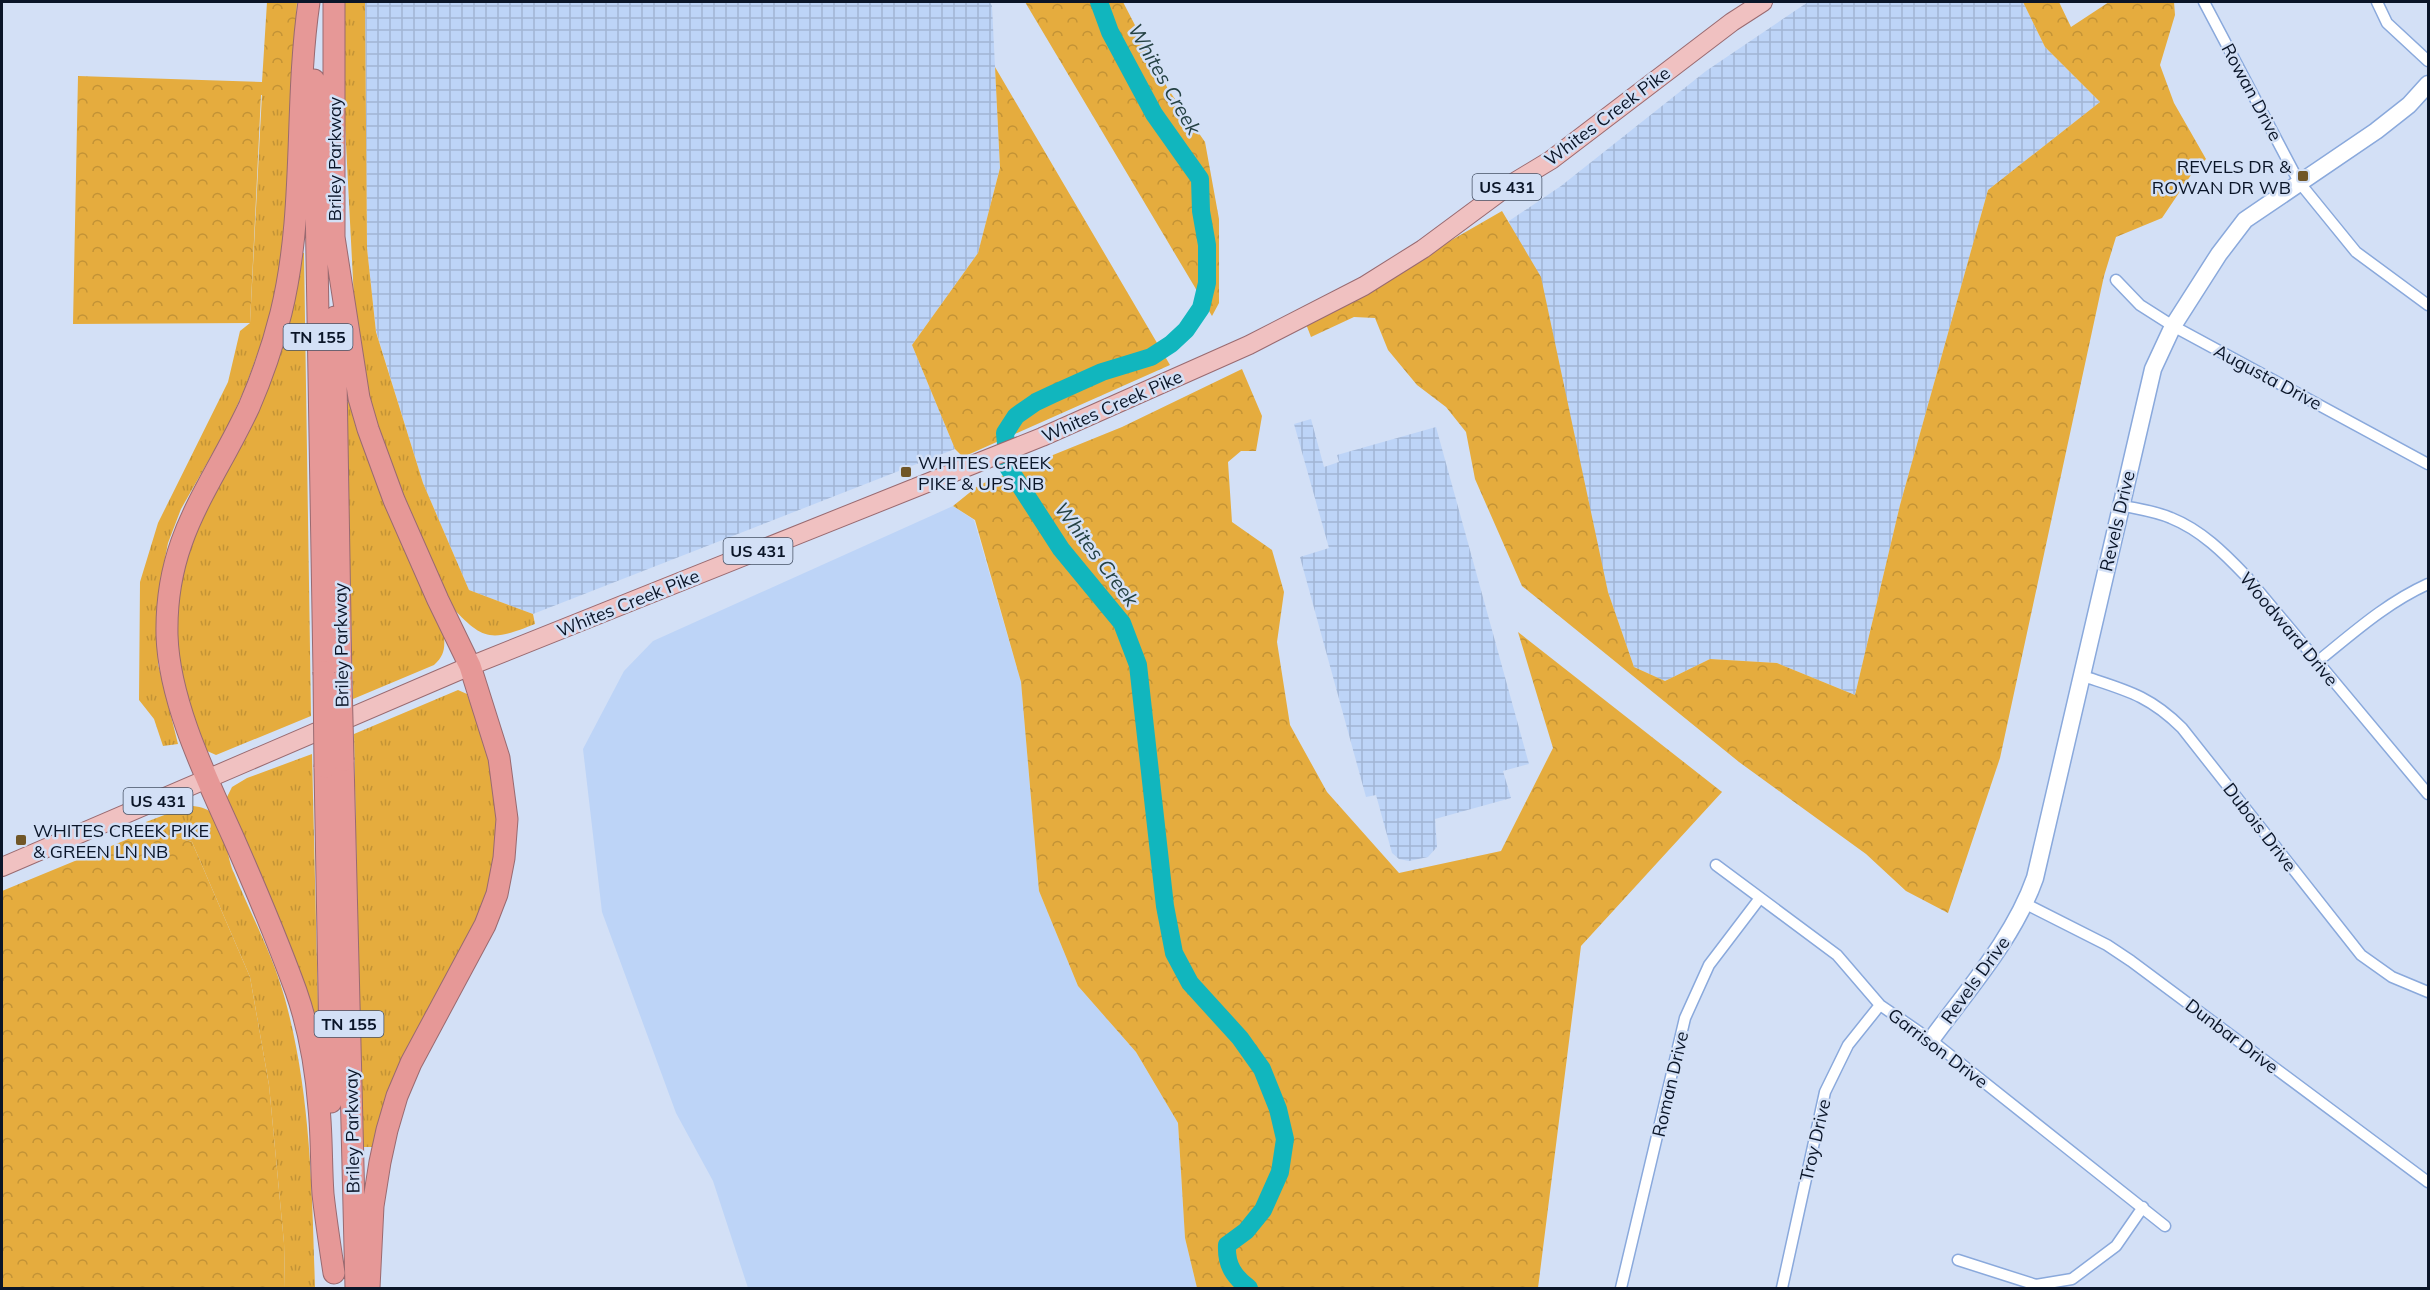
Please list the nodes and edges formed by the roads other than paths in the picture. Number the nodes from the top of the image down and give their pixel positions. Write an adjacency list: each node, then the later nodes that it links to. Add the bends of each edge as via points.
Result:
1 (311, 2): 19 (highway, Briley Parkway / TN 155); 21 (highway, via 300,96 296,223 281,312 249,407 187,523 170,582 167,640 171,670)
2 (334, 2): 9 (highway, Briley Parkway / TN 155)
3 (1763, 2): 17 (main road, Whites Creek Pike / US 431, via 1551,160 1364,286 1249,345 1042,437)
4 (2204, 2): 8 (street, Rowan Drive)
5 (2377, 2): 6 (street, via 2387,23)
6 (2428, 61)
7 (2428, 84): 8 (street, Revels Drive, via 2376,131)
8 (2299, 183): 11 (street, Rowan Drive, via 2355,252); 12 (street, Revels Drive, via 2245,220)
9 (334, 237): 17 (highway, via 359,398 368,429 394,500); 19 (highway, Briley Parkway / TN 155)
10 (2116, 280): 12 (street, Augusta Drive, via 2140,305)
11 (2428, 305)
12 (2173, 326): 13 (street, Augusta Drive); 14 (street, Revels Drive, via 2153,369)
13 (2428, 464)
14 (2121, 505): 16 (street, Woodward Drive, via 2171,518 2223,552); 18 (street, Revels Drive)
15 (2428, 584): 16 (street, via 2401,596)
16 (2317, 662): 22 (street, Woodward Drive)
17 (470, 666): 21 (main road, Whites Creek Pike / US 431); 36 (highway, via 499,758 507,819 504,858 485,925 397,1096 380,1162)
18 (2083, 676): 26 (street, Revels Drive); 27 (street, Dubois Drive, via 2144,698 2168,715 2361,955 2392,976)
19 (332, 677): 20 (highway, Briley Parkway / TN 155, bridge)
20 (334, 764): 34 (highway, Briley Parkway / TN 155); 35 (highway, Briley Parkway / TN 155)
21 (206, 780): 24 (main road, Whites Creek Pike / US 431); 34 (highway, via 252,882 308,1032 320,1109 323,1193)
22 (2428, 794)
23 (1716, 866): 25 (street, Garrison Drive)
24 (2, 867)
25 (1760, 898): 28 (street, Garrison Drive, via 1838,955); 37 (street, Roman Drive, via 1709,966 1685,1018)
26 (2026, 904): 29 (street, Revels Drive); 30 (street, Dunbar Drive, via 2108,945)
27 (2428, 992)
28 (1880, 1005): 29 (street, Garrison Drive); 38 (street, Troy Drive, via 1848,1045 1825,1092)
29 (1931, 1040): 31 (street, Garrison Drive)
30 (2428, 1182)
31 (2143, 1207): 32 (street, Garrison Drive); 33 (street, via 2116,1246 2072,1279 2036,1285)
32 (2165, 1226)
33 (1958, 1260)
34 (334, 1281)
35 (356, 1288)
36 (369, 1288)
37 (1621, 1288)
38 (1782, 1288)

